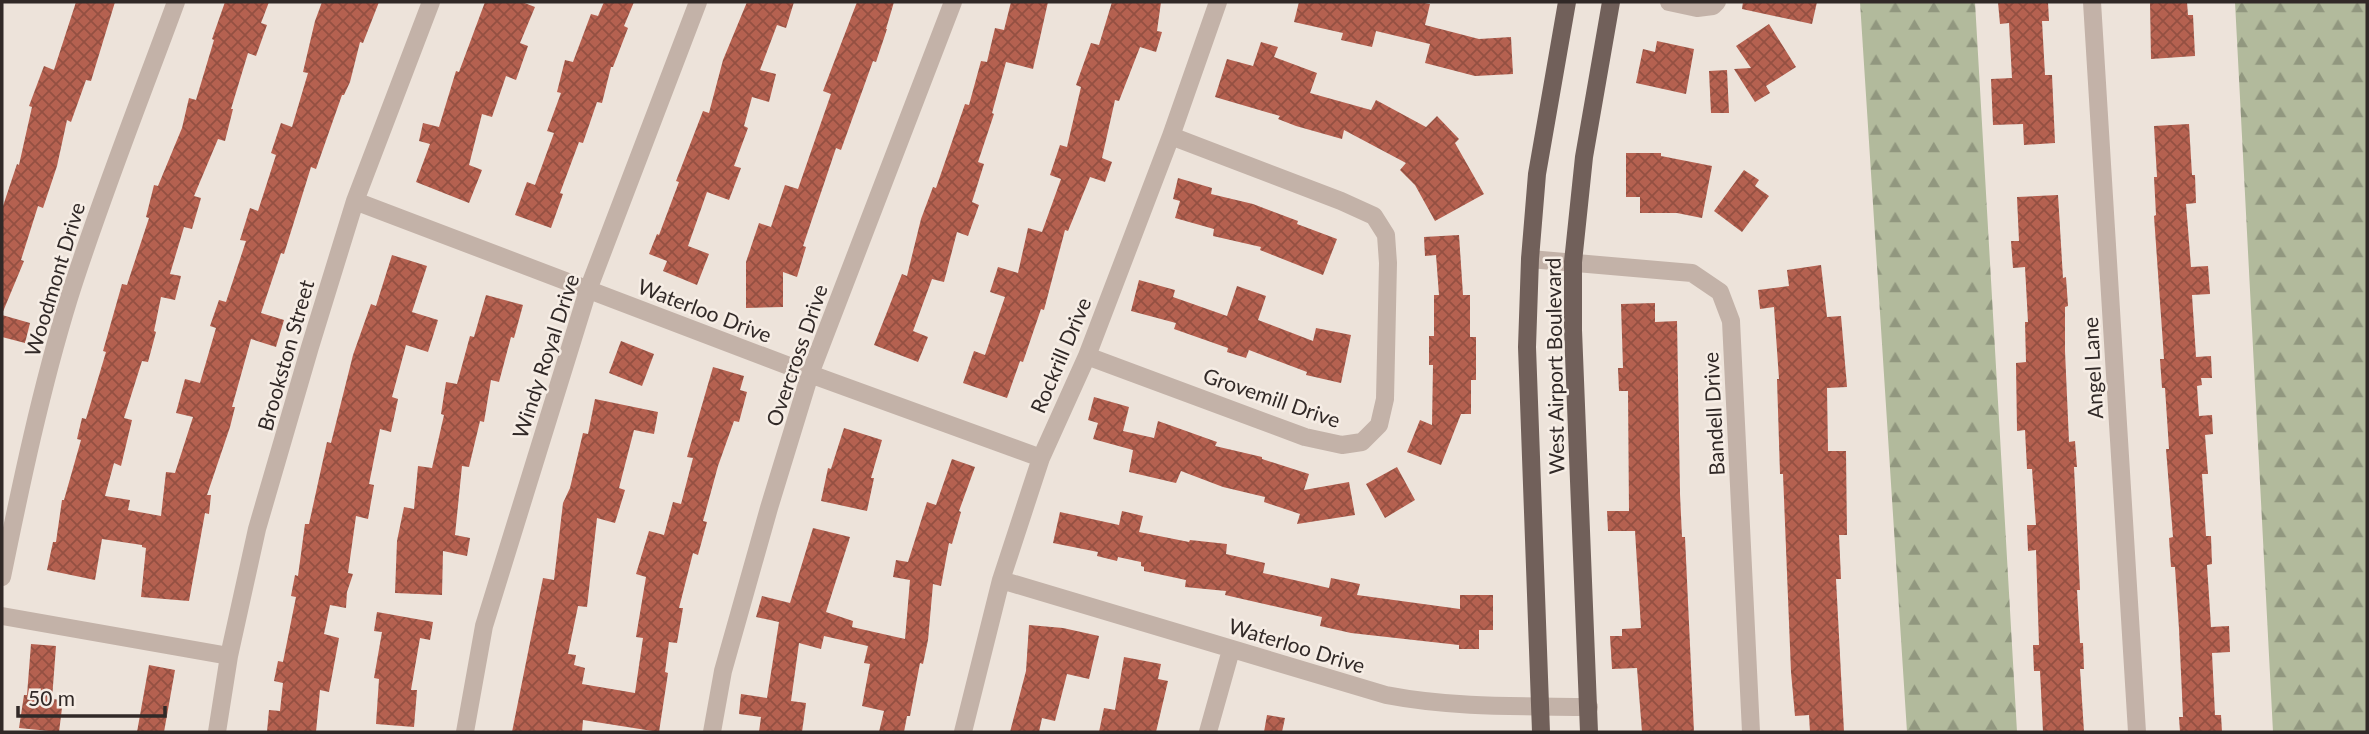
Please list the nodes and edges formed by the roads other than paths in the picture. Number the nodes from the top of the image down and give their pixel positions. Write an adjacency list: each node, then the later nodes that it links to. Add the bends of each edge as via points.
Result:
1 (176, 2): 19 (street, Woodmont Drive, via 69,299 23,474)
2 (431, 2): 12 (street, Brookston Street)
3 (698, 2): 15 (street, Windy Royal Drive)
4 (953, 2): 17 (street, Overcross Drive)
5 (1218, 2): 11 (street, Rockrill Drive)
6 (1567, 2): 13 (main road, West Airport Boulevard, via 1537,174)
7 (1611, 2): 14 (main road, West Airport Boulevard, via 1584,157)
8 (1669, 2): 9 (street, via 1697,8)
9 (1717, 2)
10 (2092, 2): 34 (street, Angel Lane)
11 (1171, 136): 16 (street, Rockrill Drive); 16 (street, Grovemill Drive, via 1374,216 1386,235 1388,263 1385,399 1379,425 1362,442 1342,445 1305,437)
12 (355, 201): 15 (street, Waterloo Drive); 23 (street, Brookston Street, via 257,529)
13 (1530, 259): 14 (street, Bandell Drive); 24 (main road, West Airport Boulevard, via 1527,347)
14 (1573, 262): 25 (main road, West Airport Boulevard); 33 (street, Bandell Drive, via 1692,273 1720,292 1731,321)
15 (588, 290): 17 (street, Waterloo Drive); 27 (street, Windy Royal Drive, via 484,626)
16 (1087, 356): 18 (street, Rockrill Drive)
17 (810, 374): 18 (street, Waterloo Drive); 28 (street, Overcross Drive, via 723,671)
18 (1041, 458): 20 (street, Rockrill Drive)
19 (2, 577)
20 (1001, 580): 22 (street, Waterloo Drive); 29 (street, Rockrill Drive)
21 (2, 616): 23 (street)
22 (1231, 650): 24 (street, Waterloo Drive, via 1418,701); 30 (street)
23 (229, 656): 26 (street, Brookston Street)
24 (1541, 706): 25 (street, Waterloo Drive); 31 (main road, West Airport Boulevard)
25 (1589, 707): 32 (main road, West Airport Boulevard)
26 (217, 732)
27 (464, 732)
28 (712, 732)
29 (963, 732)
30 (1209, 732)
31 (1541, 732)
32 (1589, 732)
33 (1751, 732)
34 (2137, 732)

